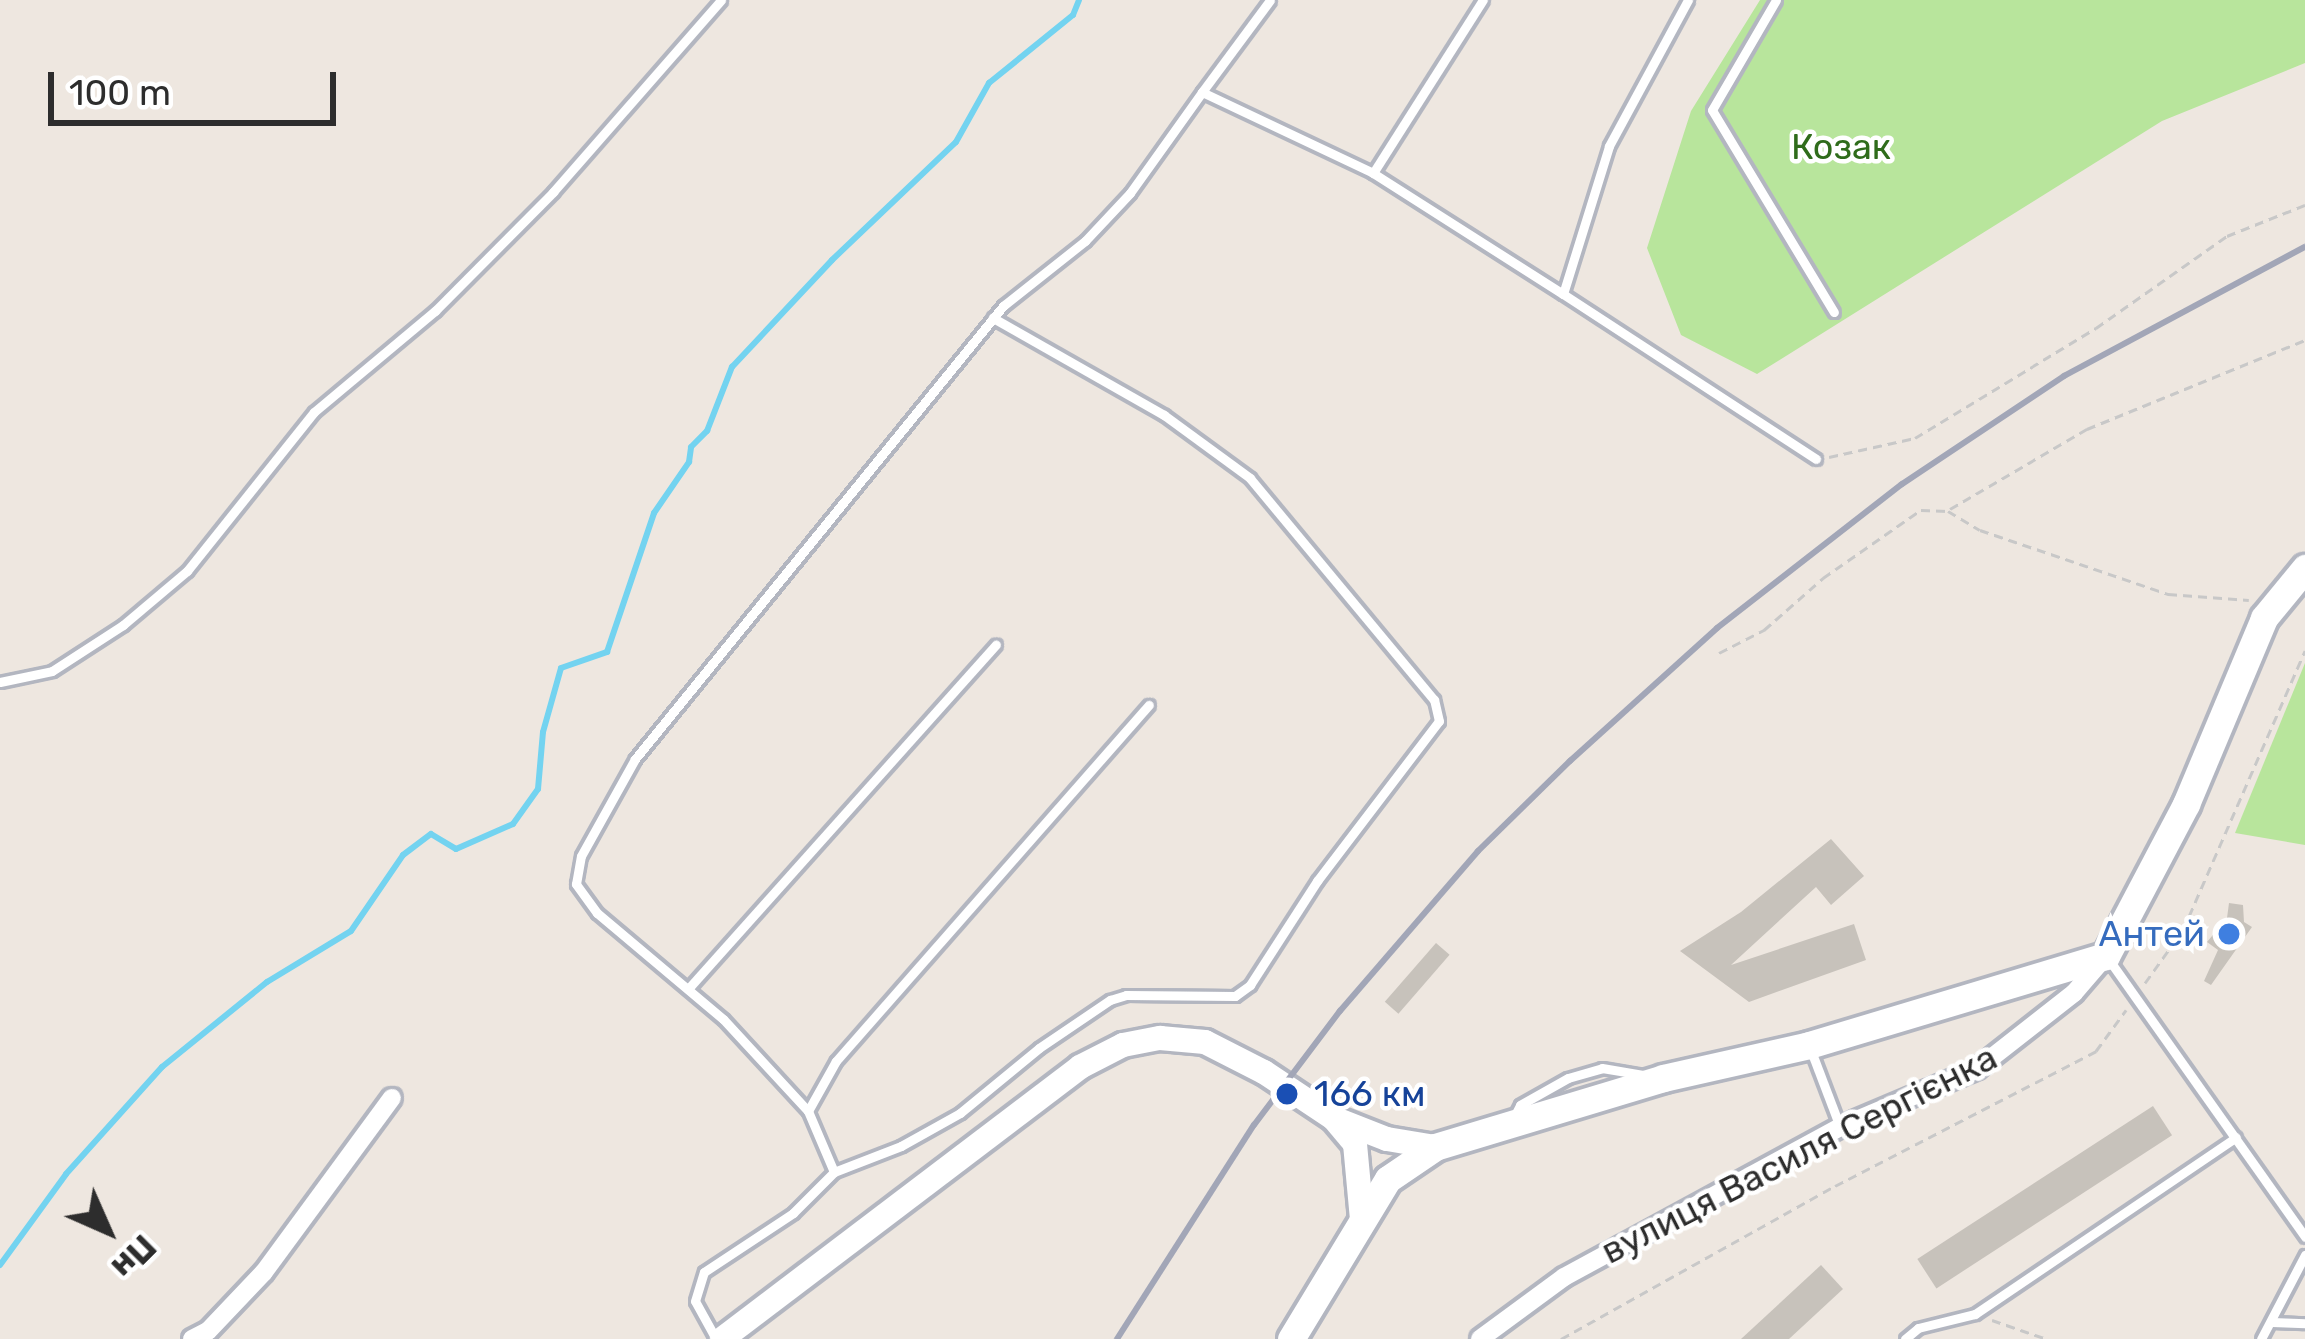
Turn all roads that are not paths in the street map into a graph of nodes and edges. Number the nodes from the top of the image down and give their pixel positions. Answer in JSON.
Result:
{"nodes":[{"id":1,"x":721,"y":0,"type":"edge"},
{"id":2,"x":1270,"y":0,"type":"edge"},
{"id":3,"x":1483,"y":0,"type":"edge"},
{"id":4,"x":1688,"y":0,"type":"edge"},
{"id":5,"x":1775,"y":0,"type":"edge"},
{"id":6,"x":1202,"y":92,"type":"junction"},
{"id":7,"x":1373,"y":172,"type":"junction"},
{"id":8,"x":1563,"y":295,"type":"junction"},
{"id":9,"x":1834,"y":312,"type":"dead end"},
{"id":10,"x":993,"y":318,"type":"junction"},
{"id":11,"x":1816,"y":459,"type":"road end"},
{"id":12,"x":2305,"y":568,"type":"edge"},
{"id":13,"x":996,"y":645,"type":"dead end"},
{"id":14,"x":0,"y":682,"type":"edge"},
{"id":15,"x":1149,"y":705,"type":"dead end"},
{"id":16,"x":2106,"y":956,"type":"junction"},
{"id":17,"x":688,"y":989,"type":"junction"},
{"id":18,"x":1809,"y":1045,"type":"junction"},
{"id":19,"x":392,"y":1099,"type":"dead end"},
{"id":20,"x":808,"y":1111,"type":"junction"},
{"id":21,"x":1333,"y":1118,"type":"junction"},
{"id":22,"x":1840,"y":1127,"type":"junction"},
{"id":23,"x":2236,"y":1137,"type":"junction"},
{"id":24,"x":1435,"y":1147,"type":"junction"},
{"id":25,"x":834,"y":1172,"type":"junction"},
{"id":26,"x":1362,"y":1220,"type":"junction"},
{"id":27,"x":2305,"y":1237,"type":"edge"},
{"id":28,"x":2305,"y":1255,"type":"edge"},
{"id":29,"x":2272,"y":1322,"type":"junction"},
{"id":30,"x":2305,"y":1322,"type":"edge"},
{"id":31,"x":192,"y":1339,"type":"edge"},
{"id":32,"x":719,"y":1339,"type":"edge"},
{"id":33,"x":1291,"y":1339,"type":"edge"},
{"id":34,"x":1480,"y":1339,"type":"edge"},
{"id":35,"x":1905,"y":1339,"type":"edge"},
{"id":36,"x":2260,"y":1339,"type":"edge"}],
"edges":[{"from":1,"to":14,"type":"lane"},
{"from":2,"to":6,"type":"lane"},
{"from":3,"to":7,"type":"lane"},
{"from":4,"to":8,"type":"lane"},
{"from":5,"to":9,"type":"lane"},
{"from":6,"to":7,"type":"lane"},
{"from":6,"to":10,"type":"lane"},
{"from":7,"to":8,"type":"lane"},
{"from":8,"to":11,"type":"lane"},
{"from":10,"to":17,"type":"lane"},
{"from":10,"to":25,"type":"lane"},
{"from":12,"to":16,"type":"main road","name":"вулиця Василя Сергієнка"},
{"from":13,"to":17,"type":"lane"},
{"from":15,"to":20,"type":"lane"},
{"from":16,"to":18,"type":"main road","name":"вулиця Василя Сергієнка"},
{"from":16,"to":22,"type":"street","name":"вулиця Василя Сергієнка"},
{"from":16,"to":23,"type":"lane"},
{"from":17,"to":20,"type":"lane"},
{"from":18,"to":22,"type":"lane"},
{"from":18,"to":24,"type":"main road","name":"вулиця Василя Сергієнка"},
{"from":19,"to":31,"type":"street"},
{"from":20,"to":25,"type":"lane"},
{"from":21,"to":24,"type":"street"},
{"from":21,"to":26,"type":"street"},
{"from":21,"to":32,"type":"street"},
{"from":22,"to":34,"type":"street","name":"вулиця Василя Сергієнка"},
{"from":23,"to":27,"type":"lane"},
{"from":23,"to":35,"type":"lane"},
{"from":24,"to":26,"type":"main road","name":"вулиця Василя Сергієнка"},
{"from":25,"to":32,"type":"lane"},
{"from":26,"to":33,"type":"main road","name":"вулиця Василя Сергієнка"},
{"from":28,"to":29,"type":"lane"},
{"from":29,"to":30,"type":"lane"},
{"from":29,"to":36,"type":"lane"}]}
